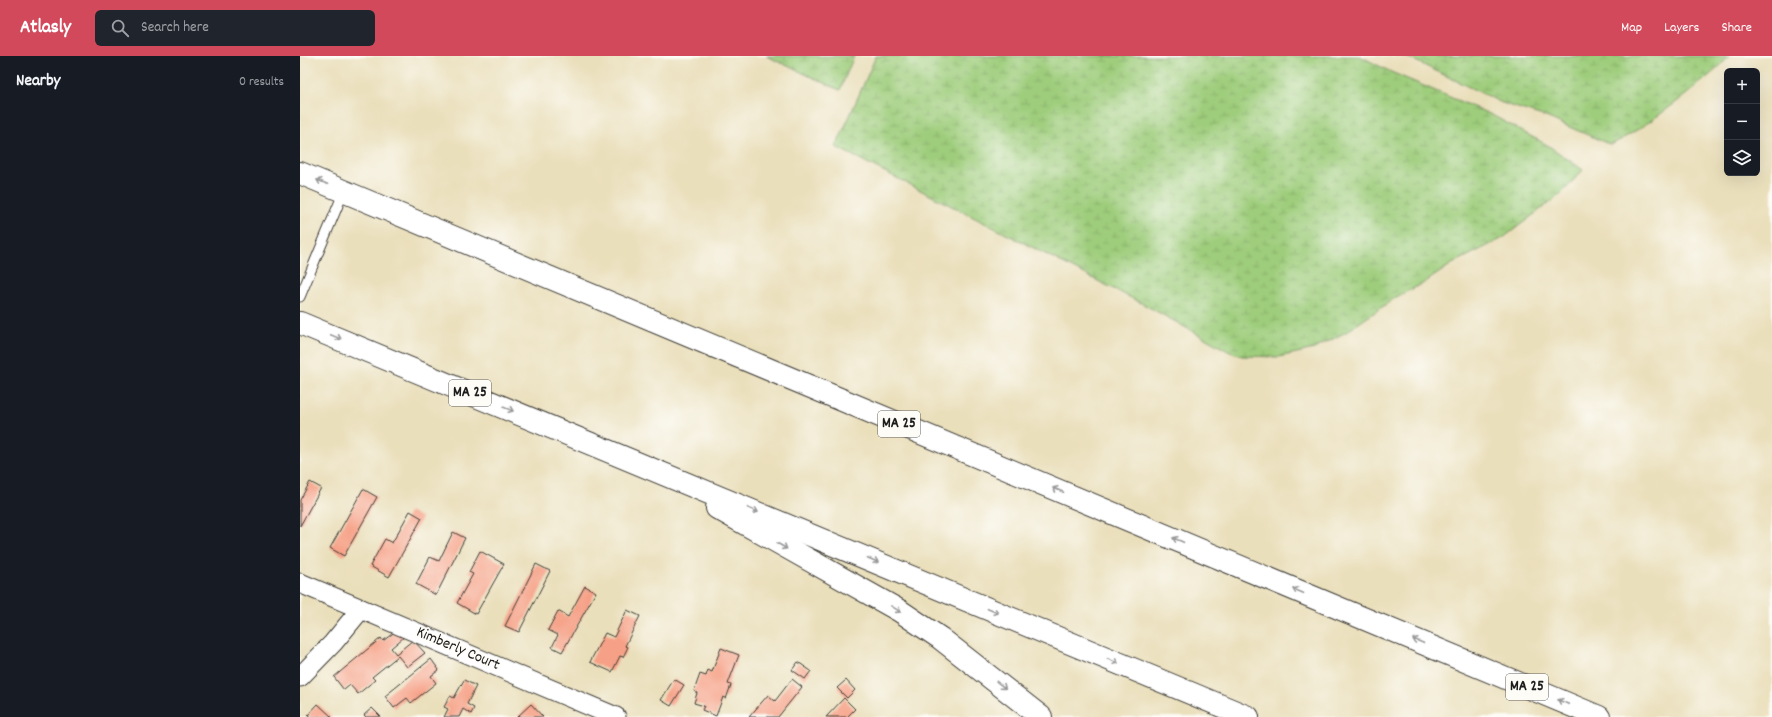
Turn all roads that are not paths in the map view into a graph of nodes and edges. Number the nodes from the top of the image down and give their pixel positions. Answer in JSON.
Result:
{"nodes":[{"id":1,"x":300,"y":173,"type":"edge"},
{"id":2,"x":344,"y":191,"type":"junction"},
{"id":3,"x":300,"y":297,"type":"edge"},
{"id":4,"x":300,"y":323,"type":"edge"},
{"id":5,"x":639,"y":463,"type":"junction"},
{"id":6,"x":300,"y":583,"type":"edge"},
{"id":7,"x":361,"y":609,"type":"junction"},
{"id":8,"x":300,"y":677,"type":"edge"},
{"id":9,"x":616,"y":717,"type":"edge"},
{"id":10,"x":1041,"y":717,"type":"edge"},
{"id":11,"x":1248,"y":717,"type":"edge"},
{"id":12,"x":1599,"y":717,"type":"edge"}],
"edges":[{"from":2,"to":1,"type":"highway","number":"MA 25","one_way":true},
{"from":2,"to":3,"type":"lane"},
{"from":12,"to":2,"type":"highway","number":"MA 25","one_way":true},
{"from":4,"to":5,"type":"highway","number":"MA 25","one_way":true},
{"from":5,"to":10,"type":"highway","one_way":true},
{"from":5,"to":11,"type":"highway","number":"MA 25","one_way":true},
{"from":6,"to":7,"type":"street","name":"Kimberly Court"},
{"from":7,"to":8,"type":"street"},
{"from":7,"to":9,"type":"street","name":"Kimberly Court"}]}
